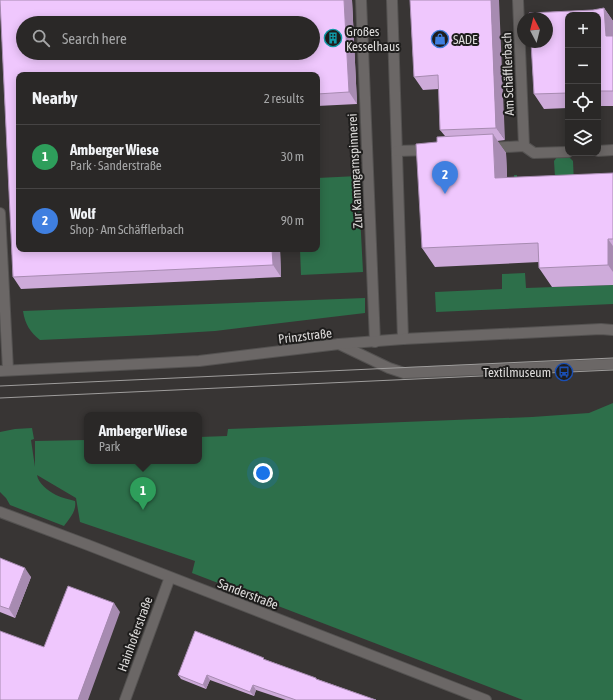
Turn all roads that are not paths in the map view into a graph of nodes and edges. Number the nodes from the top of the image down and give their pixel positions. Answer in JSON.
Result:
{"nodes":[{"id":1,"x":361,"y":0,"type":"edge"},
{"id":2,"x":392,"y":0,"type":"edge"},
{"id":3,"x":518,"y":0,"type":"edge"},
{"id":4,"x":524,"y":146,"type":"junction"},
{"id":5,"x":481,"y":148,"type":"edge"},
{"id":6,"x":438,"y":149,"type":"edge"},
{"id":7,"x":613,"y":150,"type":"edge"},
{"id":8,"x":397,"y":151,"type":"junction"},
{"id":9,"x":601,"y":151,"type":"edge"},
{"id":10,"x":565,"y":152,"type":"edge"},
{"id":11,"x":0,"y":213,"type":"edge"},
{"id":12,"x":613,"y":330,"type":"edge"},
{"id":13,"x":403,"y":339,"type":"junction"},
{"id":14,"x":374,"y":342,"type":"junction"},
{"id":15,"x":339,"y":344,"type":"junction"},
{"id":16,"x":613,"y":364,"type":"edge"},
{"id":17,"x":4,"y":370,"type":"edge"},
{"id":18,"x":0,"y":512,"type":"edge"},
{"id":19,"x":170,"y":577,"type":"junction"},
{"id":20,"x":125,"y":700,"type":"edge"},
{"id":21,"x":486,"y":700,"type":"edge"}],
"edges":[{"from":1,"to":14,"type":"street","name":"Zur Kammgarnspinnerei"},
{"from":2,"to":8,"type":"street"},
{"from":3,"to":4,"type":"street","name":"Am Schäfflerbach"},
{"from":4,"to":5,"type":"street"},
{"from":4,"to":10,"type":"street"},
{"from":6,"to":8,"type":"street"},
{"from":7,"to":9,"type":"street"},
{"from":8,"to":13,"type":"street"},
{"from":11,"to":17,"type":"street"},
{"from":12,"to":13,"type":"street","name":"Prinzstraße"},
{"from":13,"to":14,"type":"street","name":"Prinzstraße"},
{"from":14,"to":15,"type":"street","name":"Prinzstraße"},
{"from":15,"to":16,"type":"street"},
{"from":15,"to":17,"type":"street","name":"Prinzstraße"},
{"from":18,"to":19,"type":"street","name":"Sanderstraße"},
{"from":19,"to":20,"type":"street","name":"Hainhoferstraße"},
{"from":19,"to":21,"type":"street","name":"Sanderstraße"}]}
